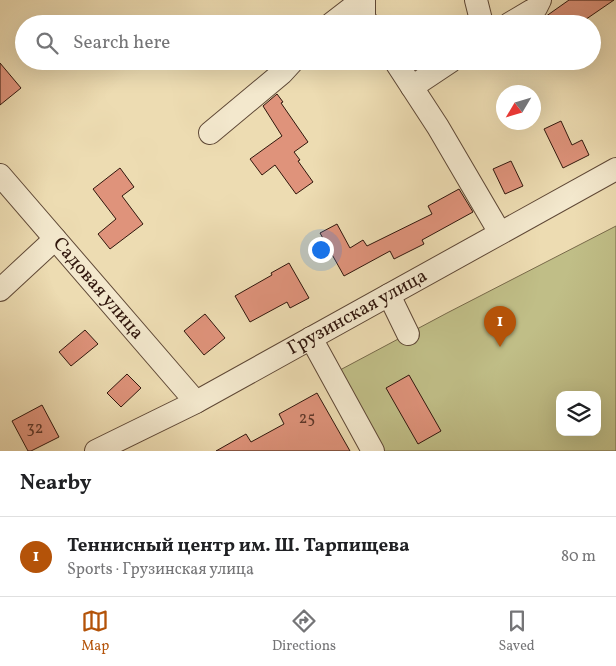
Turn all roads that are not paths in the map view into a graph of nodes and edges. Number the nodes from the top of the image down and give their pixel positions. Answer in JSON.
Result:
{"nodes":[{"id":1,"x":363,"y":0,"type":"edge"},
{"id":2,"x":476,"y":0,"type":"edge"},
{"id":3,"x":540,"y":0,"type":"edge"},
{"id":4,"x":343,"y":15,"type":"edge"},
{"id":5,"x":364,"y":15,"type":"edge"},
{"id":6,"x":480,"y":15,"type":"edge"},
{"id":7,"x":524,"y":15,"type":"edge"},
{"id":8,"x":285,"y":70,"type":"edge"},
{"id":9,"x":401,"y":70,"type":"edge"},
{"id":10,"x":438,"y":70,"type":"edge"},
{"id":11,"x":412,"y":87,"type":"junction"},
{"id":12,"x":210,"y":133,"type":"dead end"},
{"id":13,"x":616,"y":169,"type":"edge"},
{"id":14,"x":0,"y":175,"type":"edge"},
{"id":15,"x":500,"y":233,"type":"junction"},
{"id":16,"x":55,"y":239,"type":"junction"},
{"id":17,"x":0,"y":290,"type":"edge"},
{"id":18,"x":389,"y":295,"type":"junction"},
{"id":19,"x":408,"y":334,"type":"dead end"},
{"id":20,"x":311,"y":338,"type":"junction"},
{"id":21,"x":196,"y":402,"type":"junction"},
{"id":22,"x":103,"y":449,"type":"edge"},
{"id":23,"x":373,"y":451,"type":"edge"}],
"edges":[{"from":1,"to":4,"type":"street"},
{"from":1,"to":5,"type":"street"},
{"from":2,"to":6,"type":"street"},
{"from":3,"to":7,"type":"street"},
{"from":8,"to":12,"type":"street"},
{"from":9,"to":11,"type":"street"},
{"from":10,"to":11,"type":"street"},
{"from":11,"to":15,"type":"street"},
{"from":13,"to":15,"type":"street","name":"Грузинская улица"},
{"from":14,"to":16,"type":"street","name":"Садовая улица"},
{"from":15,"to":18,"type":"street","name":"Грузинская улица"},
{"from":16,"to":17,"type":"street"},
{"from":16,"to":21,"type":"street","name":"Садовая улица"},
{"from":18,"to":19,"type":"street"},
{"from":18,"to":20,"type":"street","name":"Грузинская улица"},
{"from":20,"to":21,"type":"street","name":"Грузинская улица"},
{"from":20,"to":23,"type":"street"},
{"from":21,"to":22,"type":"street","name":"Грузинская улица"}]}
